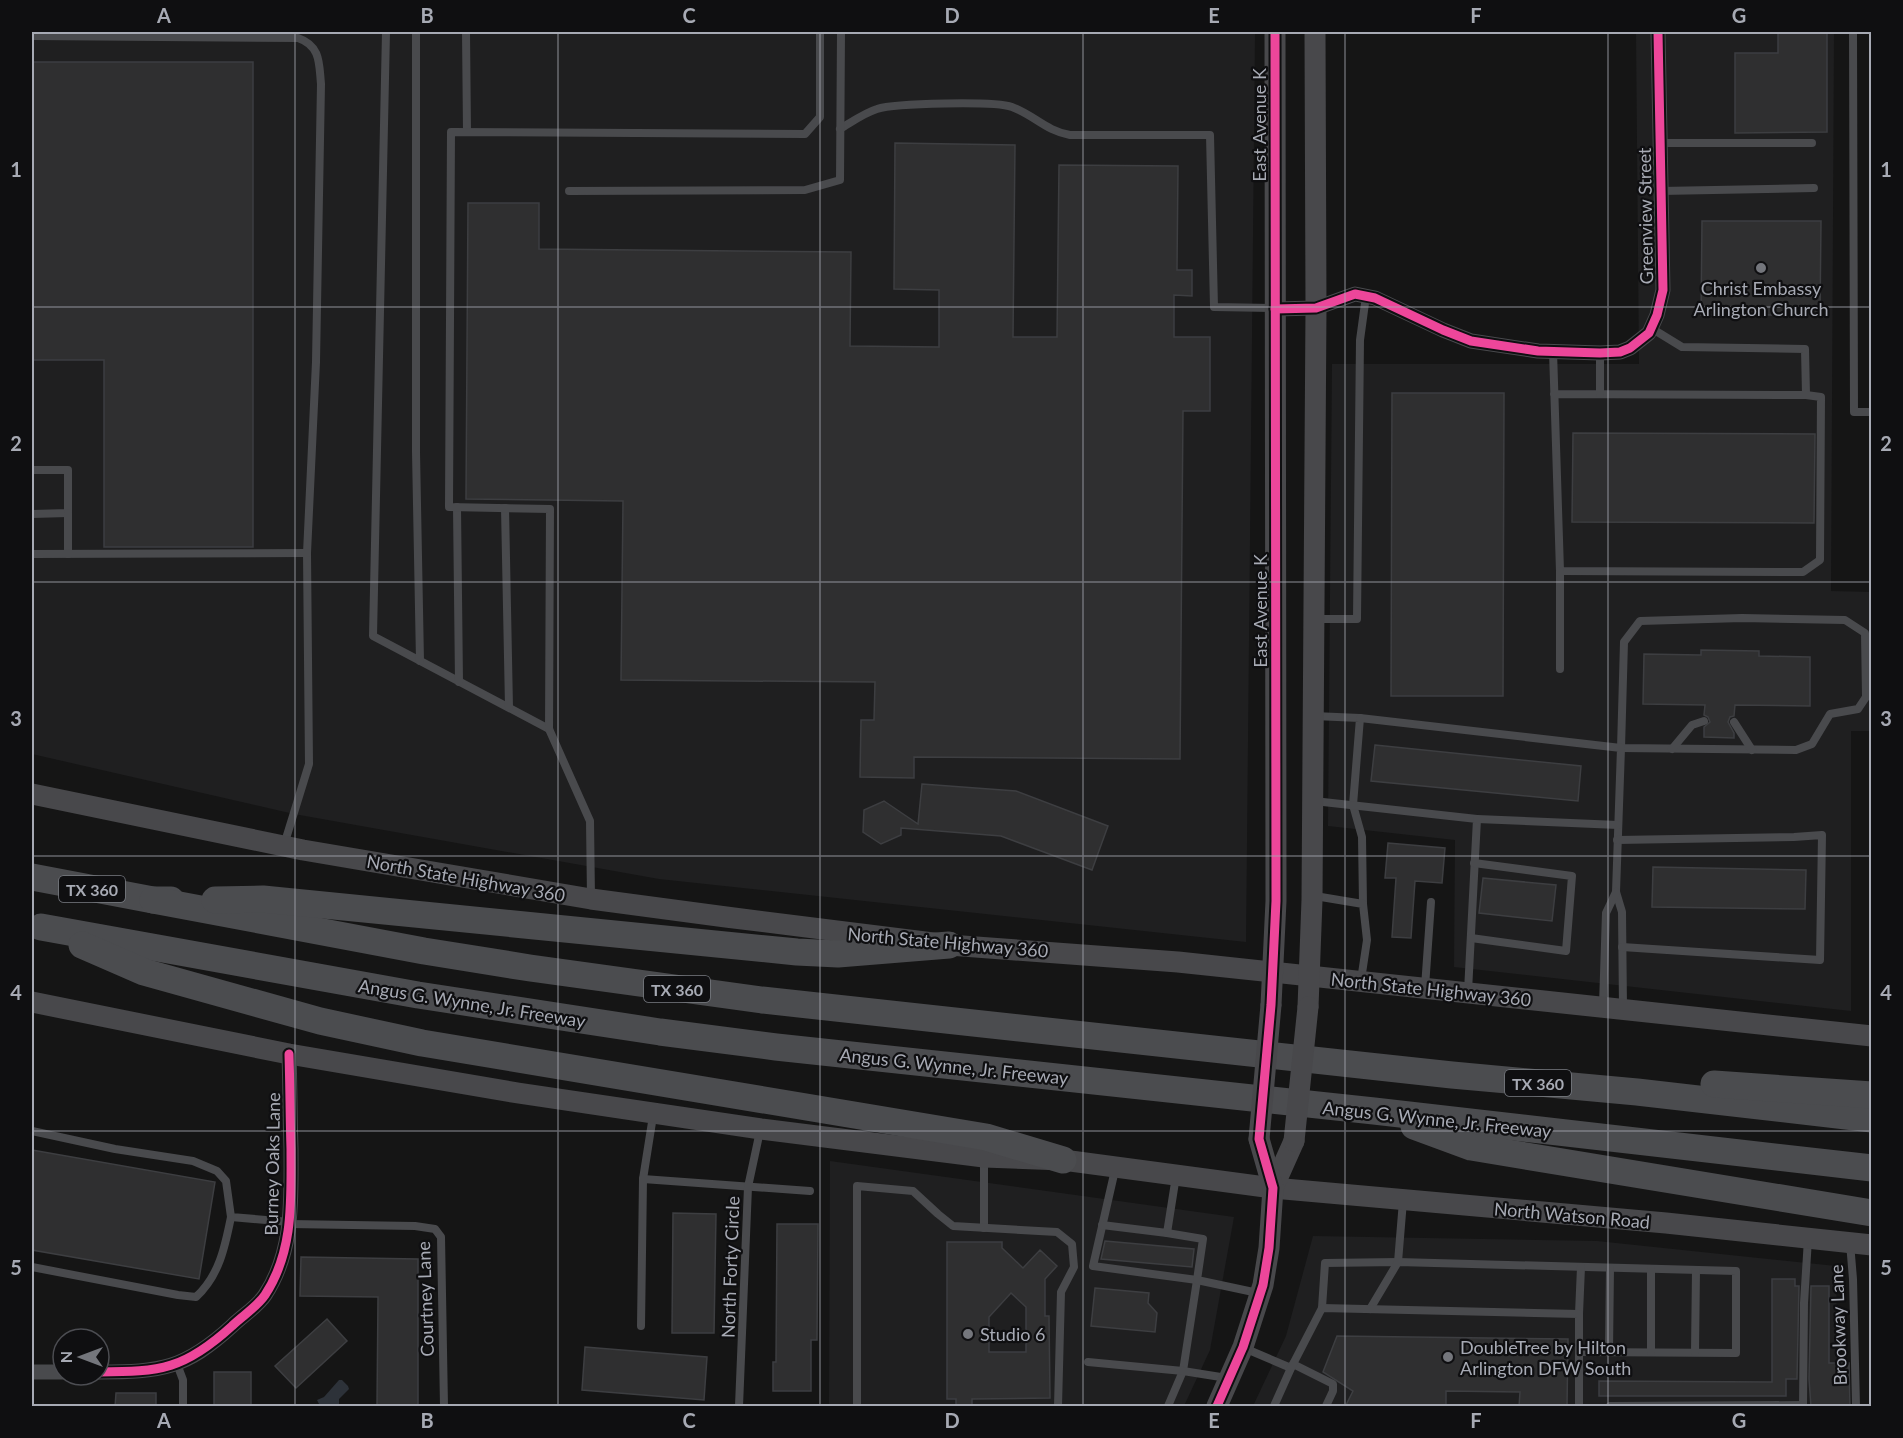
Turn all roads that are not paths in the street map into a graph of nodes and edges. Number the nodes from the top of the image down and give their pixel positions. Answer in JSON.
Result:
{"nodes":[{"id":1,"x":386,"y":32,"type":"edge"},
{"id":2,"x":416,"y":32,"type":"edge"},
{"id":3,"x":466,"y":32,"type":"edge"},
{"id":4,"x":820,"y":32,"type":"edge"},
{"id":5,"x":841,"y":32,"type":"edge"},
{"id":6,"x":1275,"y":32,"type":"edge"},
{"id":7,"x":1315,"y":32,"type":"edge"},
{"id":8,"x":1658,"y":32,"type":"edge"},
{"id":9,"x":1854,"y":32,"type":"edge"},
{"id":10,"x":32,"y":36,"type":"edge"},
{"id":11,"x":840,"y":129,"type":"junction"},
{"id":12,"x":467,"y":132,"type":"junction"},
{"id":13,"x":1660,"y":143,"type":"junction"},
{"id":14,"x":1812,"y":143,"type":"dead end"},
{"id":15,"x":1814,"y":188,"type":"dead end"},
{"id":16,"x":569,"y":191,"type":"dead end"},
{"id":17,"x":1661,"y":191,"type":"junction"},
{"id":18,"x":1366,"y":296,"type":"junction"},
{"id":19,"x":1316,"y":308,"type":"junction"},
{"id":20,"x":1275,"y":309,"type":"junction"},
{"id":21,"x":1652,"y":328,"type":"junction"},
{"id":22,"x":1554,"y":351,"type":"junction"},
{"id":23,"x":1600,"y":353,"type":"junction"},
{"id":24,"x":1554,"y":394,"type":"junction"},
{"id":25,"x":1600,"y":394,"type":"junction"},
{"id":26,"x":1806,"y":394,"type":"junction"},
{"id":27,"x":1872,"y":412,"type":"edge"},
{"id":28,"x":32,"y":470,"type":"edge"},
{"id":29,"x":457,"y":507,"type":"junction"},
{"id":30,"x":505,"y":508,"type":"junction"},
{"id":31,"x":68,"y":513,"type":"junction"},
{"id":32,"x":32,"y":514,"type":"edge"},
{"id":33,"x":307,"y":553,"type":"junction"},
{"id":34,"x":32,"y":554,"type":"edge"},
{"id":35,"x":68,"y":554,"type":"junction"},
{"id":36,"x":1560,"y":572,"type":"junction"},
{"id":37,"x":1313,"y":619,"type":"junction"},
{"id":38,"x":420,"y":661,"type":"junction"},
{"id":39,"x":1560,"y":669,"type":"dead end"},
{"id":40,"x":459,"y":682,"type":"junction"},
{"id":41,"x":509,"y":707,"type":"junction"},
{"id":42,"x":1313,"y":716,"type":"junction"},
{"id":43,"x":1360,"y":718,"type":"junction"},
{"id":44,"x":1704,"y":721,"type":"dead end"},
{"id":45,"x":1734,"y":722,"type":"dead end"},
{"id":46,"x":549,"y":729,"type":"junction"},
{"id":47,"x":1621,"y":748,"type":"junction"},
{"id":48,"x":1672,"y":749,"type":"junction"},
{"id":49,"x":1752,"y":750,"type":"junction"},
{"id":50,"x":32,"y":794,"type":"edge"},
{"id":51,"x":1276,"y":800,"type":"junction"},
{"id":52,"x":1312,"y":800,"type":"junction"},
{"id":53,"x":1353,"y":805,"type":"junction"},
{"id":54,"x":1477,"y":819,"type":"junction"},
{"id":55,"x":1618,"y":825,"type":"junction"},
{"id":56,"x":1617,"y":840,"type":"junction"},
{"id":57,"x":283,"y":846,"type":"junction"},
{"id":58,"x":1474,"y":863,"type":"junction"},
{"id":59,"x":32,"y":877,"type":"edge"},
{"id":60,"x":1616,"y":892,"type":"junction"},
{"id":61,"x":1312,"y":896,"type":"junction"},
{"id":62,"x":591,"y":899,"type":"junction"},
{"id":63,"x":153,"y":900,"type":"junction"},
{"id":64,"x":1431,"y":902,"type":"dead end"},
{"id":65,"x":1364,"y":904,"type":"junction"},
{"id":66,"x":36,"y":926,"type":"edge"},
{"id":67,"x":1471,"y":938,"type":"junction"},
{"id":68,"x":949,"y":945,"type":"junction"},
{"id":69,"x":1622,"y":947,"type":"junction"},
{"id":70,"x":1272,"y":972,"type":"junction"},
{"id":71,"x":1309,"y":976,"type":"junction"},
{"id":72,"x":1361,"y":981,"type":"junction"},
{"id":73,"x":1425,"y":989,"type":"junction"},
{"id":74,"x":1467,"y":993,"type":"junction"},
{"id":75,"x":32,"y":1002,"type":"edge"},
{"id":76,"x":1613,"y":1008,"type":"junction"},
{"id":77,"x":1872,"y":1036,"type":"edge"},
{"id":78,"x":290,"y":1054,"type":"junction"},
{"id":79,"x":1637,"y":1092,"type":"junction"},
{"id":80,"x":1872,"y":1095,"type":"edge"},
{"id":81,"x":1374,"y":1112,"type":"junction"},
{"id":82,"x":653,"y":1113,"type":"junction"},
{"id":83,"x":1872,"y":1119,"type":"edge"},
{"id":84,"x":761,"y":1130,"type":"junction"},
{"id":85,"x":32,"y":1131,"type":"edge"},
{"id":86,"x":984,"y":1157,"type":"junction"},
{"id":87,"x":1063,"y":1160,"type":"junction"},
{"id":88,"x":1116,"y":1168,"type":"junction"},
{"id":89,"x":1872,"y":1168,"type":"edge"},
{"id":90,"x":1176,"y":1176,"type":"junction"},
{"id":91,"x":643,"y":1179,"type":"junction"},
{"id":92,"x":748,"y":1187,"type":"junction"},
{"id":93,"x":1273,"y":1188,"type":"junction"},
{"id":94,"x":810,"y":1191,"type":"dead end"},
{"id":95,"x":1403,"y":1200,"type":"junction"},
{"id":96,"x":1872,"y":1213,"type":"edge"},
{"id":97,"x":231,"y":1217,"type":"junction"},
{"id":98,"x":290,"y":1223,"type":"junction"},
{"id":99,"x":1102,"y":1226,"type":"junction"},
{"id":100,"x":984,"y":1228,"type":"junction"},
{"id":101,"x":1167,"y":1233,"type":"junction"},
{"id":102,"x":1808,"y":1238,"type":"junction"},
{"id":103,"x":1850,"y":1242,"type":"junction"},
{"id":104,"x":1872,"y":1245,"type":"edge"},
{"id":105,"x":1398,"y":1262,"type":"junction"},
{"id":106,"x":32,"y":1267,"type":"edge"},
{"id":107,"x":1581,"y":1267,"type":"junction"},
{"id":108,"x":1610,"y":1268,"type":"junction"},
{"id":109,"x":1652,"y":1269,"type":"junction"},
{"id":110,"x":1696,"y":1270,"type":"junction"},
{"id":111,"x":1197,"y":1280,"type":"junction"},
{"id":112,"x":1260,"y":1293,"type":"junction"},
{"id":113,"x":1322,"y":1308,"type":"junction"},
{"id":114,"x":1370,"y":1309,"type":"junction"},
{"id":115,"x":1579,"y":1314,"type":"junction"},
{"id":116,"x":641,"y":1326,"type":"dead end"},
{"id":117,"x":1243,"y":1347,"type":"junction"},
{"id":118,"x":1579,"y":1352,"type":"junction"},
{"id":119,"x":1609,"y":1352,"type":"junction"},
{"id":120,"x":1651,"y":1353,"type":"junction"},
{"id":121,"x":1695,"y":1353,"type":"junction"},
{"id":122,"x":1088,"y":1362,"type":"dead end"},
{"id":123,"x":177,"y":1364,"type":"junction"},
{"id":124,"x":1292,"y":1366,"type":"junction"},
{"id":125,"x":1183,"y":1371,"type":"junction"},
{"id":126,"x":32,"y":1372,"type":"edge"},
{"id":127,"x":51,"y":1372,"type":"edge"},
{"id":128,"x":111,"y":1372,"type":"edge"},
{"id":129,"x":1230,"y":1379,"type":"junction"},
{"id":130,"x":1803,"y":1406,"type":"edge"},
{"id":131,"x":183,"y":1407,"type":"edge"},
{"id":132,"x":444,"y":1407,"type":"edge"},
{"id":133,"x":739,"y":1407,"type":"edge"},
{"id":134,"x":857,"y":1407,"type":"edge"},
{"id":135,"x":1058,"y":1407,"type":"edge"},
{"id":136,"x":1168,"y":1407,"type":"edge"},
{"id":137,"x":1217,"y":1407,"type":"edge"},
{"id":138,"x":1274,"y":1407,"type":"edge"},
{"id":139,"x":1326,"y":1407,"type":"edge"},
{"id":140,"x":1579,"y":1407,"type":"edge"},
{"id":141,"x":1610,"y":1407,"type":"edge"},
{"id":142,"x":1856,"y":1407,"type":"edge"}],
"edges":[{"from":1,"to":38,"type":"lane"},
{"from":2,"to":38,"type":"lane"},
{"from":3,"to":12,"type":"lane"},
{"from":4,"to":12,"type":"lane"},
{"from":5,"to":11,"type":"lane"},
{"from":6,"to":20,"type":"main road","name":"East Avenue K"},
{"from":7,"to":19,"type":"main road"},
{"from":8,"to":13,"type":"street","name":"Greenview Street"},
{"from":9,"to":27,"type":"lane"},
{"from":10,"to":33,"type":"lane"},
{"from":11,"to":16,"type":"lane"},
{"from":11,"to":20,"type":"lane"},
{"from":12,"to":29,"type":"lane"},
{"from":13,"to":14,"type":"lane"},
{"from":13,"to":17,"type":"street","name":"Greenview Street"},
{"from":15,"to":17,"type":"lane"},
{"from":17,"to":21,"type":"street","name":"Greenview Street"},
{"from":18,"to":19,"type":"street"},
{"from":18,"to":22,"type":"street"},
{"from":18,"to":37,"type":"lane"},
{"from":19,"to":20,"type":"street"},
{"from":19,"to":37,"type":"main road"},
{"from":20,"to":51,"type":"main road","name":"East Avenue K"},
{"from":21,"to":23,"type":"street"},
{"from":21,"to":26,"type":"lane"},
{"from":22,"to":23,"type":"street"},
{"from":22,"to":24,"type":"lane"},
{"from":23,"to":25,"type":"lane"},
{"from":24,"to":25,"type":"lane"},
{"from":24,"to":36,"type":"lane"},
{"from":25,"to":26,"type":"lane"},
{"from":26,"to":36,"type":"lane"},
{"from":28,"to":31,"type":"lane"},
{"from":29,"to":30,"type":"lane"},
{"from":29,"to":40,"type":"lane"},
{"from":30,"to":41,"type":"lane"},
{"from":30,"to":46,"type":"lane"},
{"from":31,"to":32,"type":"lane"},
{"from":31,"to":35,"type":"lane"},
{"from":33,"to":35,"type":"lane"},
{"from":33,"to":57,"type":"lane"},
{"from":34,"to":35,"type":"lane"},
{"from":36,"to":39,"type":"lane"},
{"from":37,"to":42,"type":"main road"},
{"from":38,"to":40,"type":"lane"},
{"from":40,"to":41,"type":"lane"},
{"from":41,"to":46,"type":"lane"},
{"from":42,"to":43,"type":"lane"},
{"from":42,"to":52,"type":"main road"},
{"from":43,"to":47,"type":"lane"},
{"from":43,"to":53,"type":"lane"},
{"from":44,"to":48,"type":"lane"},
{"from":45,"to":49,"type":"lane"},
{"from":46,"to":62,"type":"lane"},
{"from":47,"to":48,"type":"lane"},
{"from":47,"to":49,"type":"lane"},
{"from":47,"to":55,"type":"lane"},
{"from":48,"to":49,"type":"lane"},
{"from":50,"to":57,"type":"main road","name":"North State Highway 360"},
{"from":51,"to":52,"type":"main road"},
{"from":51,"to":70,"type":"main road","name":"East Avenue K"},
{"from":52,"to":53,"type":"lane"},
{"from":52,"to":61,"type":"main road"},
{"from":53,"to":54,"type":"lane"},
{"from":53,"to":65,"type":"lane"},
{"from":54,"to":55,"type":"lane"},
{"from":54,"to":58,"type":"lane"},
{"from":55,"to":56,"type":"lane"},
{"from":56,"to":60,"type":"lane"},
{"from":56,"to":69,"type":"lane"},
{"from":57,"to":62,"type":"main road","name":"North State Highway 360"},
{"from":58,"to":67,"type":"lane"},
{"from":58,"to":67,"type":"lane"},
{"from":59,"to":63,"type":"highway","number":"TX 360"},
{"from":60,"to":69,"type":"lane"},
{"from":60,"to":76,"type":"lane"},
{"from":61,"to":65,"type":"lane"},
{"from":61,"to":71,"type":"main road"},
{"from":62,"to":68,"type":"main road","name":"North State Highway 360"},
{"from":63,"to":68,"type":"highway"},
{"from":63,"to":79,"type":"highway","number":"TX 360"},
{"from":64,"to":73,"type":"lane"},
{"from":65,"to":72,"type":"lane"},
{"from":66,"to":81,"type":"highway","name":"Angus G. Wynne, Jr. Freeway"},
{"from":66,"to":87,"type":"highway"},
{"from":67,"to":74,"type":"lane"},
{"from":68,"to":70,"type":"main road","name":"North State Highway 360"},
{"from":69,"to":76,"type":"lane"},
{"from":70,"to":71,"type":"main road","name":"North State Highway 360"},
{"from":70,"to":93,"type":"main road","name":"East Avenue K","bridge":true},
{"from":71,"to":72,"type":"main road","name":"North State Highway 360"},
{"from":71,"to":93,"type":"main road","bridge":true},
{"from":72,"to":73,"type":"main road","name":"North State Highway 360"},
{"from":73,"to":74,"type":"main road","name":"North State Highway 360"},
{"from":74,"to":76,"type":"main road","name":"North State Highway 360"},
{"from":75,"to":78,"type":"main road"},
{"from":76,"to":77,"type":"main road","name":"North State Highway 360"},
{"from":78,"to":82,"type":"main road"},
{"from":78,"to":98,"type":"street","name":"Burney Oaks Lane"},
{"from":79,"to":80,"type":"highway"},
{"from":79,"to":83,"type":"highway","number":"TX 360"},
{"from":81,"to":89,"type":"highway","name":"Angus G. Wynne, Jr. Freeway"},
{"from":81,"to":96,"type":"highway"},
{"from":82,"to":84,"type":"main road"},
{"from":82,"to":91,"type":"lane"},
{"from":84,"to":86,"type":"main road"},
{"from":84,"to":92,"type":"lane","name":"North Forty Circle"},
{"from":85,"to":97,"type":"lane"},
{"from":86,"to":87,"type":"main road"},
{"from":86,"to":100,"type":"lane"},
{"from":87,"to":88,"type":"main road"},
{"from":88,"to":90,"type":"main road"},
{"from":88,"to":99,"type":"lane"},
{"from":90,"to":93,"type":"main road"},
{"from":90,"to":101,"type":"lane"},
{"from":91,"to":92,"type":"lane"},
{"from":91,"to":116,"type":"lane"},
{"from":92,"to":94,"type":"lane"},
{"from":92,"to":133,"type":"lane","name":"North Forty Circle"},
{"from":93,"to":95,"type":"main road","name":"North Watson Road"},
{"from":93,"to":112,"type":"main road"},
{"from":95,"to":102,"type":"main road","name":"North Watson Road"},
{"from":95,"to":105,"type":"lane"},
{"from":97,"to":98,"type":"lane"},
{"from":97,"to":106,"type":"lane"},
{"from":98,"to":123,"type":"street","name":"Burney Oaks Lane"},
{"from":98,"to":132,"type":"lane","name":"Courtney Lane"},
{"from":99,"to":101,"type":"lane"},
{"from":99,"to":111,"type":"lane"},
{"from":100,"to":134,"type":"lane"},
{"from":100,"to":135,"type":"lane"},
{"from":101,"to":111,"type":"lane"},
{"from":102,"to":103,"type":"main road","name":"North Watson Road"},
{"from":102,"to":130,"type":"lane"},
{"from":103,"to":104,"type":"main road","name":"North Watson Road"},
{"from":103,"to":142,"type":"lane","name":"Brookway Lane"},
{"from":105,"to":107,"type":"lane"},
{"from":105,"to":113,"type":"lane"},
{"from":105,"to":114,"type":"lane"},
{"from":107,"to":108,"type":"lane"},
{"from":107,"to":115,"type":"lane"},
{"from":108,"to":109,"type":"lane"},
{"from":108,"to":119,"type":"lane"},
{"from":109,"to":110,"type":"lane"},
{"from":109,"to":120,"type":"lane"},
{"from":110,"to":121,"type":"lane"},
{"from":110,"to":121,"type":"lane"},
{"from":111,"to":112,"type":"lane"},
{"from":111,"to":125,"type":"lane"},
{"from":112,"to":117,"type":"main road"},
{"from":113,"to":114,"type":"lane"},
{"from":113,"to":124,"type":"lane"},
{"from":114,"to":115,"type":"lane"},
{"from":115,"to":118,"type":"lane"},
{"from":117,"to":124,"type":"lane"},
{"from":117,"to":129,"type":"main road"},
{"from":118,"to":119,"type":"lane"},
{"from":118,"to":140,"type":"lane"},
{"from":119,"to":120,"type":"lane"},
{"from":120,"to":121,"type":"lane"},
{"from":122,"to":125,"type":"lane"},
{"from":123,"to":128,"type":"street","name":"Burney Oaks Lane"},
{"from":123,"to":131,"type":"lane"},
{"from":124,"to":138,"type":"lane"},
{"from":124,"to":139,"type":"lane"},
{"from":125,"to":129,"type":"lane"},
{"from":125,"to":136,"type":"lane"},
{"from":126,"to":127,"type":"street"},
{"from":129,"to":137,"type":"main road"},
{"from":130,"to":141,"type":"lane"}]}
